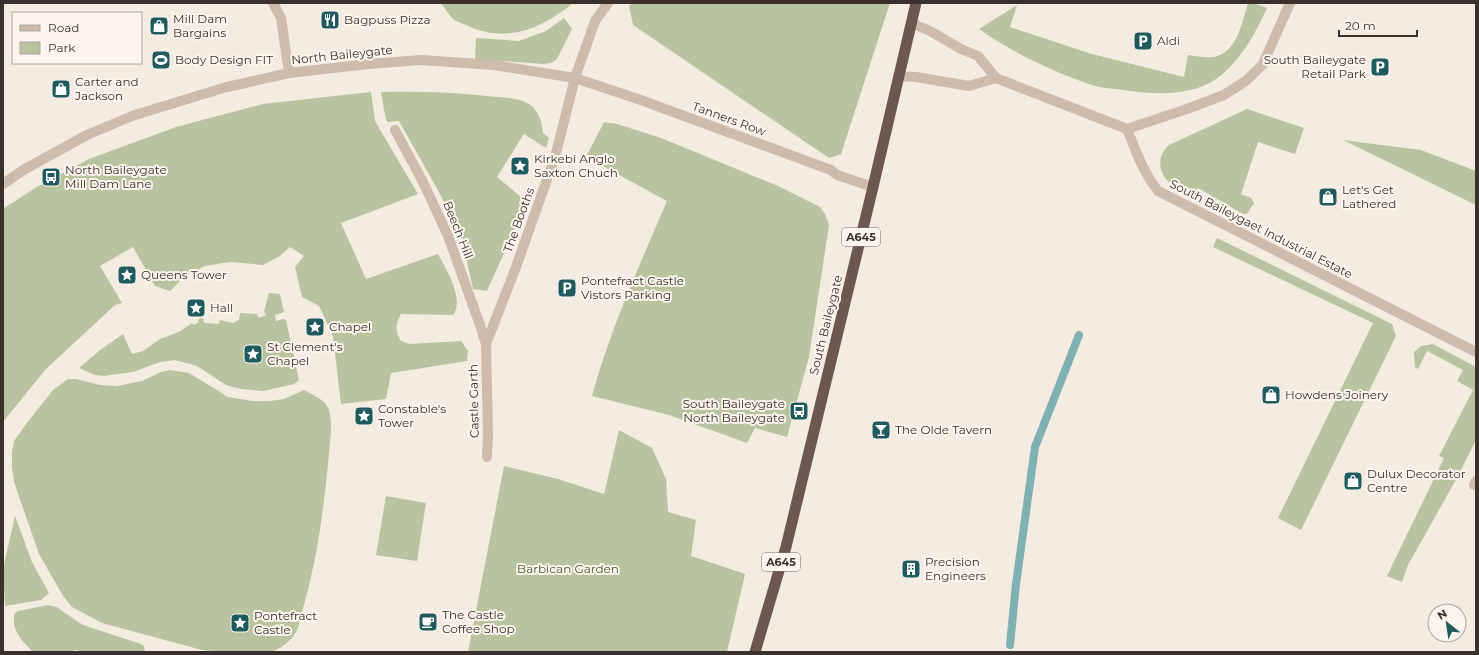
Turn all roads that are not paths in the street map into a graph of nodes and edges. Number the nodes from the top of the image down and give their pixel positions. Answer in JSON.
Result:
{"nodes":[{"id":1,"x":274,"y":3,"type":"edge"},
{"id":2,"x":608,"y":3,"type":"edge"},
{"id":3,"x":916,"y":3,"type":"edge"},
{"id":4,"x":1290,"y":3,"type":"edge"},
{"id":5,"x":911,"y":23,"type":"junction"},
{"id":6,"x":289,"y":73,"type":"junction"},
{"id":7,"x":898,"y":76,"type":"junction"},
{"id":8,"x":575,"y":78,"type":"junction"},
{"id":9,"x":996,"y":78,"type":"junction"},
{"id":10,"x":1127,"y":129,"type":"junction"},
{"id":11,"x":395,"y":130,"type":"dead end"},
{"id":12,"x":3,"y":184,"type":"edge"},
{"id":13,"x":873,"y":187,"type":"junction"},
{"id":14,"x":486,"y":344,"type":"junction"},
{"id":15,"x":1476,"y":352,"type":"edge"},
{"id":16,"x":487,"y":457,"type":"dead end"},
{"id":17,"x":755,"y":652,"type":"edge"}],
"edges":[{"from":1,"to":6,"type":"street"},
{"from":2,"to":8,"type":"street"},
{"from":3,"to":5,"type":"highway","name":"South Baileygate","number":"A645"},
{"from":4,"to":10,"type":"street"},
{"from":5,"to":7,"type":"highway","name":"South Baileygate","number":"A645"},
{"from":5,"to":9,"type":"street"},
{"from":6,"to":8,"type":"street","name":"North Baileygate"},
{"from":6,"to":12,"type":"street","name":"North Baileygate"},
{"from":7,"to":9,"type":"street"},
{"from":7,"to":13,"type":"highway","name":"South Baileygate","number":"A645"},
{"from":8,"to":13,"type":"street","name":"Tanners Row"},
{"from":8,"to":14,"type":"street","name":"The Booths"},
{"from":9,"to":10,"type":"street"},
{"from":10,"to":15,"type":"street","name":"South Baileygaet Industrial Estate"},
{"from":11,"to":14,"type":"street","name":"Beech Hill"},
{"from":13,"to":17,"type":"highway","name":"South Baileygate","number":"A645"},
{"from":14,"to":16,"type":"street","name":"Castle Garth"}]}
